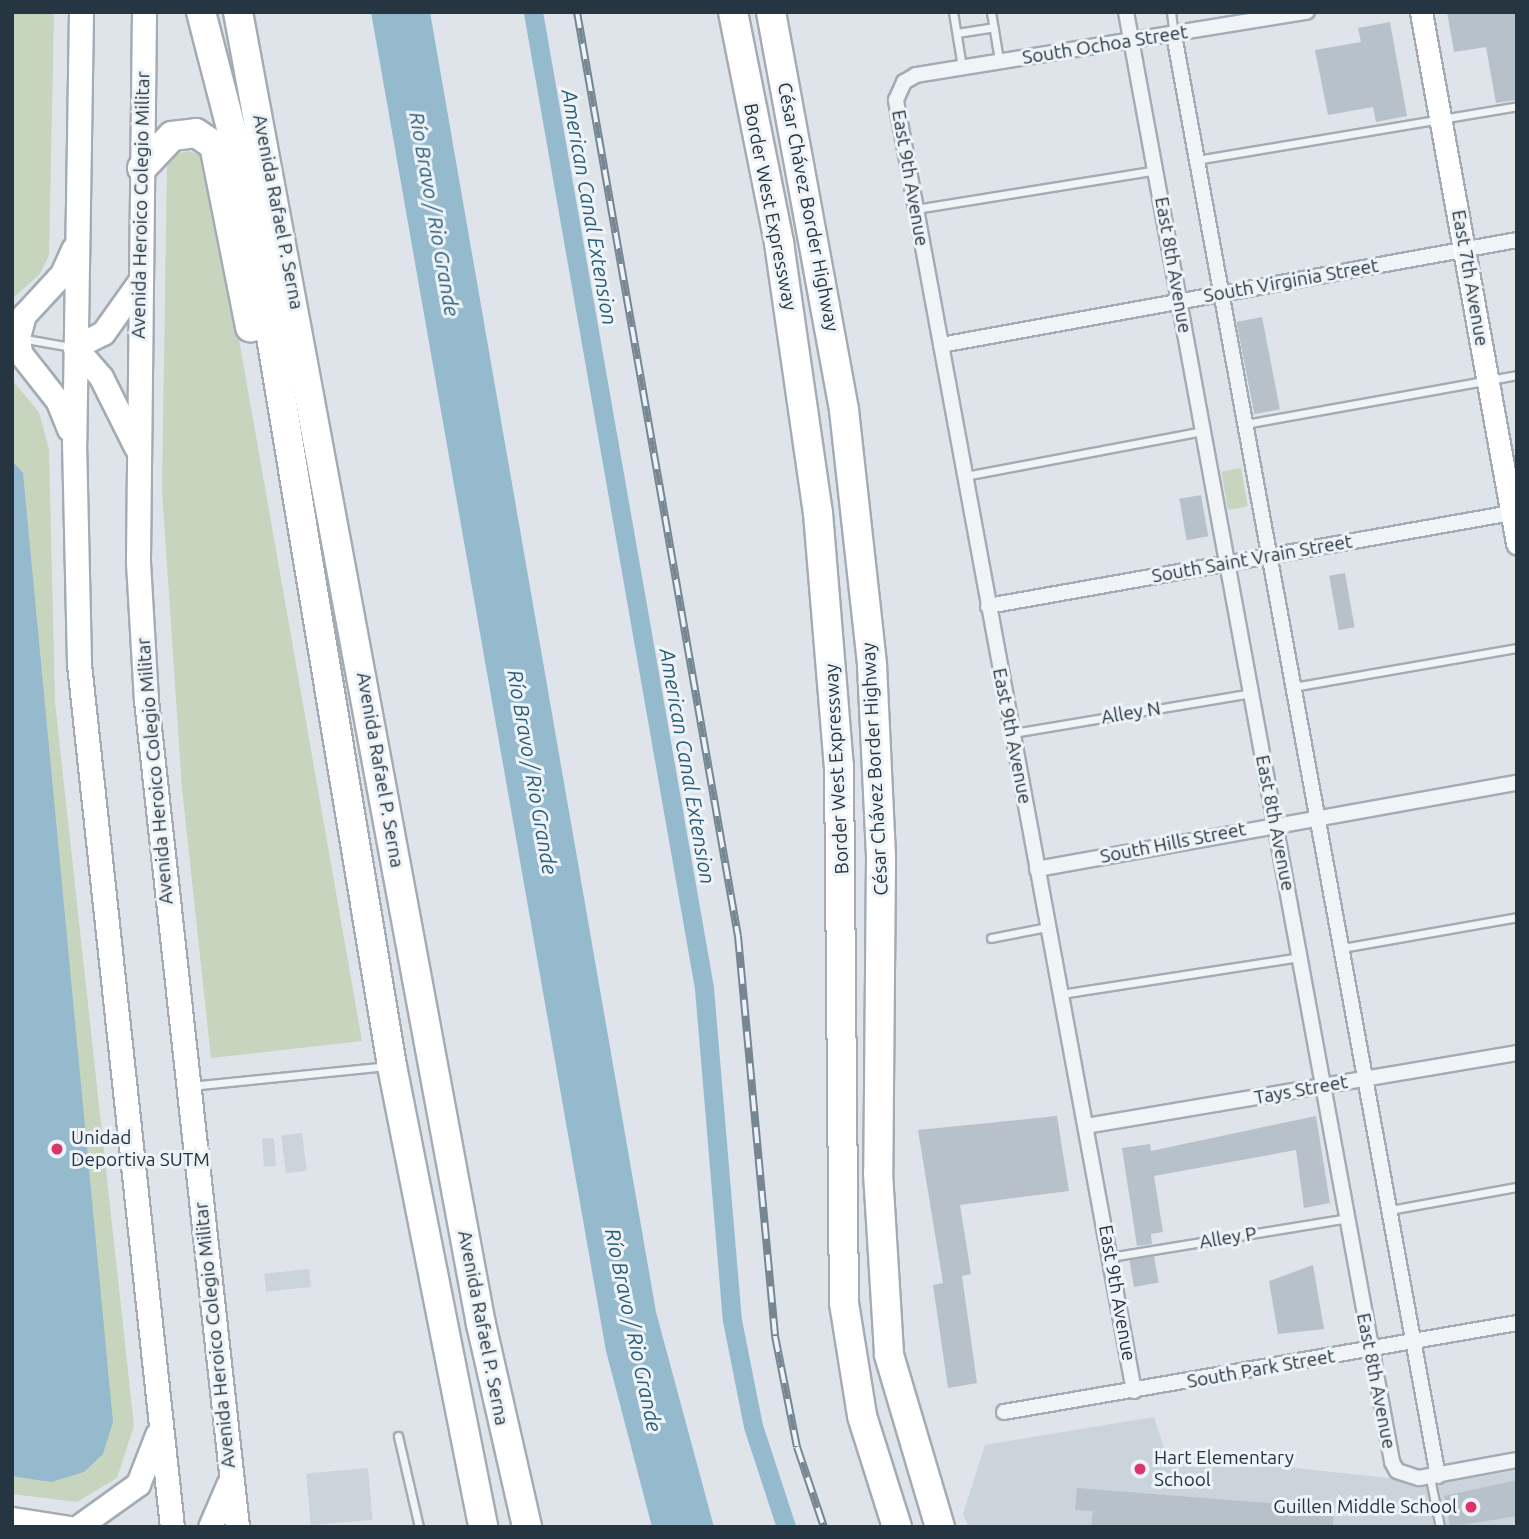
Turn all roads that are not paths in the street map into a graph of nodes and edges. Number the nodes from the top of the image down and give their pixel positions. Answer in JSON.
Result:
{"nodes":[{"id":1,"x":81,"y":12,"type":"edge"},
{"id":2,"x":144,"y":12,"type":"edge"},
{"id":3,"x":201,"y":12,"type":"edge"},
{"id":4,"x":238,"y":12,"type":"edge"},
{"id":5,"x":733,"y":12,"type":"edge"},
{"id":6,"x":771,"y":12,"type":"edge"},
{"id":7,"x":953,"y":12,"type":"edge"},
{"id":8,"x":991,"y":12,"type":"edge"},
{"id":9,"x":1126,"y":12,"type":"edge"},
{"id":10,"x":1171,"y":12,"type":"edge"},
{"id":11,"x":1307,"y":12,"type":"edge"},
{"id":12,"x":1421,"y":12,"type":"edge"},
{"id":13,"x":994,"y":27,"type":"junction"},
{"id":14,"x":957,"y":33,"type":"junction"},
{"id":15,"x":1174,"y":35,"type":"junction"},
{"id":16,"x":1131,"y":42,"type":"junction"},
{"id":17,"x":999,"y":60,"type":"junction"},
{"id":18,"x":962,"y":67,"type":"junction"},
{"id":19,"x":904,"y":82,"type":"joint"},
{"id":20,"x":1517,"y":106,"type":"edge"},
{"id":21,"x":1443,"y":120,"type":"junction"},
{"id":22,"x":1196,"y":160,"type":"junction"},
{"id":23,"x":142,"y":168,"type":"junction"},
{"id":24,"x":1157,"y":170,"type":"junction"},
{"id":25,"x":916,"y":209,"type":"junction"},
{"id":26,"x":1517,"y":240,"type":"edge"},
{"id":27,"x":77,"y":241,"type":"junction"},
{"id":28,"x":1465,"y":249,"type":"junction"},
{"id":29,"x":140,"y":281,"type":"junction"},
{"id":30,"x":1220,"y":294,"type":"junction"},
{"id":31,"x":1179,"y":301,"type":"junction"},
{"id":32,"x":18,"y":337,"type":"junction"},
{"id":33,"x":941,"y":345,"type":"junction"},
{"id":34,"x":75,"y":347,"type":"junction"},
{"id":35,"x":1517,"y":375,"type":"edge"},
{"id":36,"x":1487,"y":380,"type":"junction"},
{"id":37,"x":1244,"y":425,"type":"junction"},
{"id":38,"x":1203,"y":431,"type":"junction"},
{"id":39,"x":74,"y":442,"type":"junction"},
{"id":40,"x":138,"y":452,"type":"junction"},
{"id":41,"x":964,"y":476,"type":"junction"},
{"id":42,"x":1514,"y":513,"type":"edge"},
{"id":43,"x":1517,"y":543,"type":"edge"},
{"id":44,"x":1268,"y":556,"type":"junction"},
{"id":45,"x":1227,"y":563,"type":"junction"},
{"id":46,"x":988,"y":606,"type":"junction"},
{"id":47,"x":321,"y":634,"type":"junction"},
{"id":48,"x":1517,"y":648,"type":"edge"},
{"id":49,"x":1291,"y":687,"type":"junction"},
{"id":50,"x":1251,"y":694,"type":"junction"},
{"id":51,"x":1012,"y":733,"type":"junction"},
{"id":52,"x":1517,"y":783,"type":"edge"},
{"id":53,"x":1315,"y":817,"type":"junction"},
{"id":54,"x":1275,"y":824,"type":"junction"},
{"id":55,"x":1037,"y":869,"type":"junction"},
{"id":56,"x":1517,"y":917,"type":"edge"},
{"id":57,"x":1048,"y":927,"type":"junction"},
{"id":58,"x":991,"y":939,"type":"dead end"},
{"id":59,"x":1340,"y":948,"type":"junction"},
{"id":60,"x":1299,"y":957,"type":"junction"},
{"id":61,"x":1060,"y":994,"type":"junction"},
{"id":62,"x":1517,"y":1053,"type":"edge"},
{"id":63,"x":392,"y":1066,"type":"junction"},
{"id":64,"x":1364,"y":1078,"type":"junction"},
{"id":65,"x":188,"y":1086,"type":"junction"},
{"id":66,"x":1323,"y":1086,"type":"junction"},
{"id":67,"x":1086,"y":1126,"type":"junction"},
{"id":68,"x":1517,"y":1187,"type":"edge"},
{"id":69,"x":1387,"y":1210,"type":"junction"},
{"id":70,"x":1346,"y":1219,"type":"junction"},
{"id":71,"x":1110,"y":1257,"type":"junction"},
{"id":72,"x":1517,"y":1323,"type":"edge"},
{"id":73,"x":1414,"y":1341,"type":"junction"},
{"id":74,"x":1369,"y":1350,"type":"junction"},
{"id":75,"x":1134,"y":1391,"type":"junction"},
{"id":76,"x":1004,"y":1412,"type":"dead end"},
{"id":77,"x":160,"y":1425,"type":"junction"},
{"id":78,"x":398,"y":1436,"type":"dead end"},
{"id":79,"x":1517,"y":1460,"type":"edge"},
{"id":80,"x":231,"y":1475,"type":"junction"},
{"id":81,"x":1434,"y":1477,"type":"junction"},
{"id":82,"x":26,"y":1522,"type":"edge"},
{"id":83,"x":69,"y":1527,"type":"edge"},
{"id":84,"x":78,"y":1527,"type":"edge"},
{"id":85,"x":172,"y":1527,"type":"edge"},
{"id":86,"x":210,"y":1527,"type":"edge"},
{"id":87,"x":237,"y":1527,"type":"edge"},
{"id":88,"x":419,"y":1527,"type":"edge"},
{"id":89,"x":483,"y":1527,"type":"edge"},
{"id":90,"x":527,"y":1527,"type":"edge"},
{"id":91,"x":897,"y":1527,"type":"edge"},
{"id":92,"x":940,"y":1527,"type":"edge"},
{"id":93,"x":1440,"y":1527,"type":"edge"}],
"edges":[{"from":1,"to":27,"type":"main road"},
{"from":2,"to":23,"type":"main road","name":"Avenida Heroico Colegio Militar"},
{"from":3,"to":47,"type":"highway","name":"Avenida Rafael P. Serna"},
{"from":4,"to":90,"type":"highway","name":"Avenida Rafael P. Serna"},
{"from":5,"to":91,"type":"highway","name":"Border West Expressway"},
{"from":6,"to":92,"type":"highway","name":"César Chávez Border Highway"},
{"from":7,"to":14,"type":"lane"},
{"from":8,"to":13,"type":"lane"},
{"from":9,"to":16,"type":"street","name":"East 8th Avenue"},
{"from":10,"to":15,"type":"lane"},
{"from":11,"to":15,"type":"street","name":"South Ochoa Street"},
{"from":12,"to":21,"type":"street","name":"East 7th Avenue"},
{"from":13,"to":14,"type":"lane"},
{"from":13,"to":17,"type":"lane"},
{"from":14,"to":18,"type":"lane"},
{"from":15,"to":16,"type":"street","name":"South Ochoa Street"},
{"from":15,"to":22,"type":"street","name":"East 8th Avenue"},
{"from":16,"to":17,"type":"street","name":"South Ochoa Street"},
{"from":16,"to":24,"type":"street","name":"East 8th Avenue"},
{"from":17,"to":18,"type":"street","name":"South Ochoa Street"},
{"from":18,"to":19,"type":"street","name":"South Ochoa Street"},
{"from":19,"to":25,"type":"street","name":"East 9th Avenue"},
{"from":20,"to":21,"type":"lane"},
{"from":21,"to":22,"type":"lane"},
{"from":21,"to":28,"type":"street","name":"East 7th Avenue"},
{"from":22,"to":30,"type":"street","name":"East 8th Avenue"},
{"from":23,"to":29,"type":"main road","name":"Avenida Heroico Colegio Militar"},
{"from":23,"to":47,"type":"highway"},
{"from":24,"to":25,"type":"lane"},
{"from":24,"to":31,"type":"street","name":"East 8th Avenue"},
{"from":25,"to":33,"type":"street","name":"East 9th Avenue"},
{"from":26,"to":28,"type":"street","name":"South Virginia Street"},
{"from":27,"to":32,"type":"main road"},
{"from":27,"to":34,"type":"main road"},
{"from":28,"to":30,"type":"street","name":"South Virginia Street"},
{"from":28,"to":36,"type":"street","name":"East 7th Avenue"},
{"from":29,"to":34,"type":"main road"},
{"from":29,"to":40,"type":"main road","name":"Avenida Heroico Colegio Militar"},
{"from":30,"to":31,"type":"street","name":"South Virginia Street"},
{"from":30,"to":37,"type":"street","name":"East 8th Avenue"},
{"from":31,"to":33,"type":"street","name":"South Virginia Street"},
{"from":31,"to":38,"type":"street","name":"East 8th Avenue"},
{"from":32,"to":34,"type":"lane"},
{"from":32,"to":39,"type":"main road"},
{"from":33,"to":41,"type":"street","name":"East 9th Avenue"},
{"from":34,"to":39,"type":"main road"},
{"from":34,"to":40,"type":"main road"},
{"from":35,"to":36,"type":"lane"},
{"from":36,"to":37,"type":"lane"},
{"from":36,"to":42,"type":"street","name":"East 7th Avenue"},
{"from":37,"to":44,"type":"street","name":"East 8th Avenue"},
{"from":38,"to":41,"type":"lane"},
{"from":38,"to":45,"type":"street","name":"East 8th Avenue"},
{"from":39,"to":77,"type":"main road"},
{"from":40,"to":65,"type":"main road","name":"Avenida Heroico Colegio Militar"},
{"from":41,"to":46,"type":"street","name":"East 9th Avenue"},
{"from":42,"to":43,"type":"street","name":"East 7th Avenue"},
{"from":42,"to":44,"type":"street","name":"South Saint Vrain Street"},
{"from":44,"to":45,"type":"street","name":"South Saint Vrain Street"},
{"from":44,"to":49,"type":"street","name":"East 8th Avenue"},
{"from":45,"to":46,"type":"street","name":"South Saint Vrain Street"},
{"from":45,"to":50,"type":"street","name":"East 8th Avenue"},
{"from":46,"to":51,"type":"street","name":"East 9th Avenue"},
{"from":47,"to":63,"type":"highway","name":"Avenida Rafael P. Serna"},
{"from":48,"to":49,"type":"lane"},
{"from":49,"to":53,"type":"street","name":"East 8th Avenue"},
{"from":50,"to":51,"type":"lane","name":"Alley N"},
{"from":50,"to":54,"type":"street","name":"East 8th Avenue"},
{"from":51,"to":55,"type":"street","name":"East 9th Avenue"},
{"from":52,"to":53,"type":"street","name":"South Hills Street"},
{"from":53,"to":54,"type":"street","name":"South Hills Street"},
{"from":53,"to":59,"type":"street","name":"East 8th Avenue"},
{"from":54,"to":55,"type":"street","name":"South Hills Street"},
{"from":54,"to":60,"type":"street","name":"East 8th Avenue"},
{"from":55,"to":57,"type":"street","name":"East 9th Avenue"},
{"from":56,"to":59,"type":"lane"},
{"from":57,"to":58,"type":"lane"},
{"from":57,"to":61,"type":"street","name":"East 9th Avenue"},
{"from":59,"to":64,"type":"street","name":"East 8th Avenue"},
{"from":60,"to":61,"type":"lane"},
{"from":60,"to":66,"type":"street","name":"East 8th Avenue"},
{"from":61,"to":67,"type":"street","name":"East 9th Avenue"},
{"from":62,"to":64,"type":"street","name":"Tays Street"},
{"from":63,"to":65,"type":"lane"},
{"from":63,"to":89,"type":"highway","name":"Avenida Rafael P. Serna"},
{"from":64,"to":66,"type":"street","name":"Tays Street"},
{"from":64,"to":69,"type":"street","name":"East 8th Avenue"},
{"from":65,"to":80,"type":"main road","name":"Avenida Heroico Colegio Militar"},
{"from":66,"to":67,"type":"street","name":"Tays Street"},
{"from":66,"to":70,"type":"street","name":"East 8th Avenue"},
{"from":67,"to":71,"type":"street","name":"East 9th Avenue"},
{"from":68,"to":69,"type":"lane"},
{"from":69,"to":73,"type":"street","name":"East 8th Avenue"},
{"from":70,"to":71,"type":"lane","name":"Alley P"},
{"from":70,"to":74,"type":"street","name":"East 8th Avenue"},
{"from":71,"to":75,"type":"street","name":"East 9th Avenue"},
{"from":72,"to":73,"type":"street","name":"South Park Street"},
{"from":73,"to":74,"type":"street","name":"South Park Street"},
{"from":73,"to":81,"type":"street","name":"East 8th Avenue"},
{"from":74,"to":75,"type":"street","name":"South Park Street"},
{"from":74,"to":81,"type":"street","name":"East 8th Avenue"},
{"from":75,"to":76,"type":"street","name":"South Park Street"},
{"from":77,"to":84,"type":"main road"},
{"from":77,"to":85,"type":"main road"},
{"from":78,"to":88,"type":"lane"},
{"from":79,"to":81,"type":"street"},
{"from":80,"to":86,"type":"main road"},
{"from":80,"to":87,"type":"main road","name":"Avenida Heroico Colegio Militar"},
{"from":81,"to":93,"type":"lane"},
{"from":82,"to":83,"type":"street"}]}
